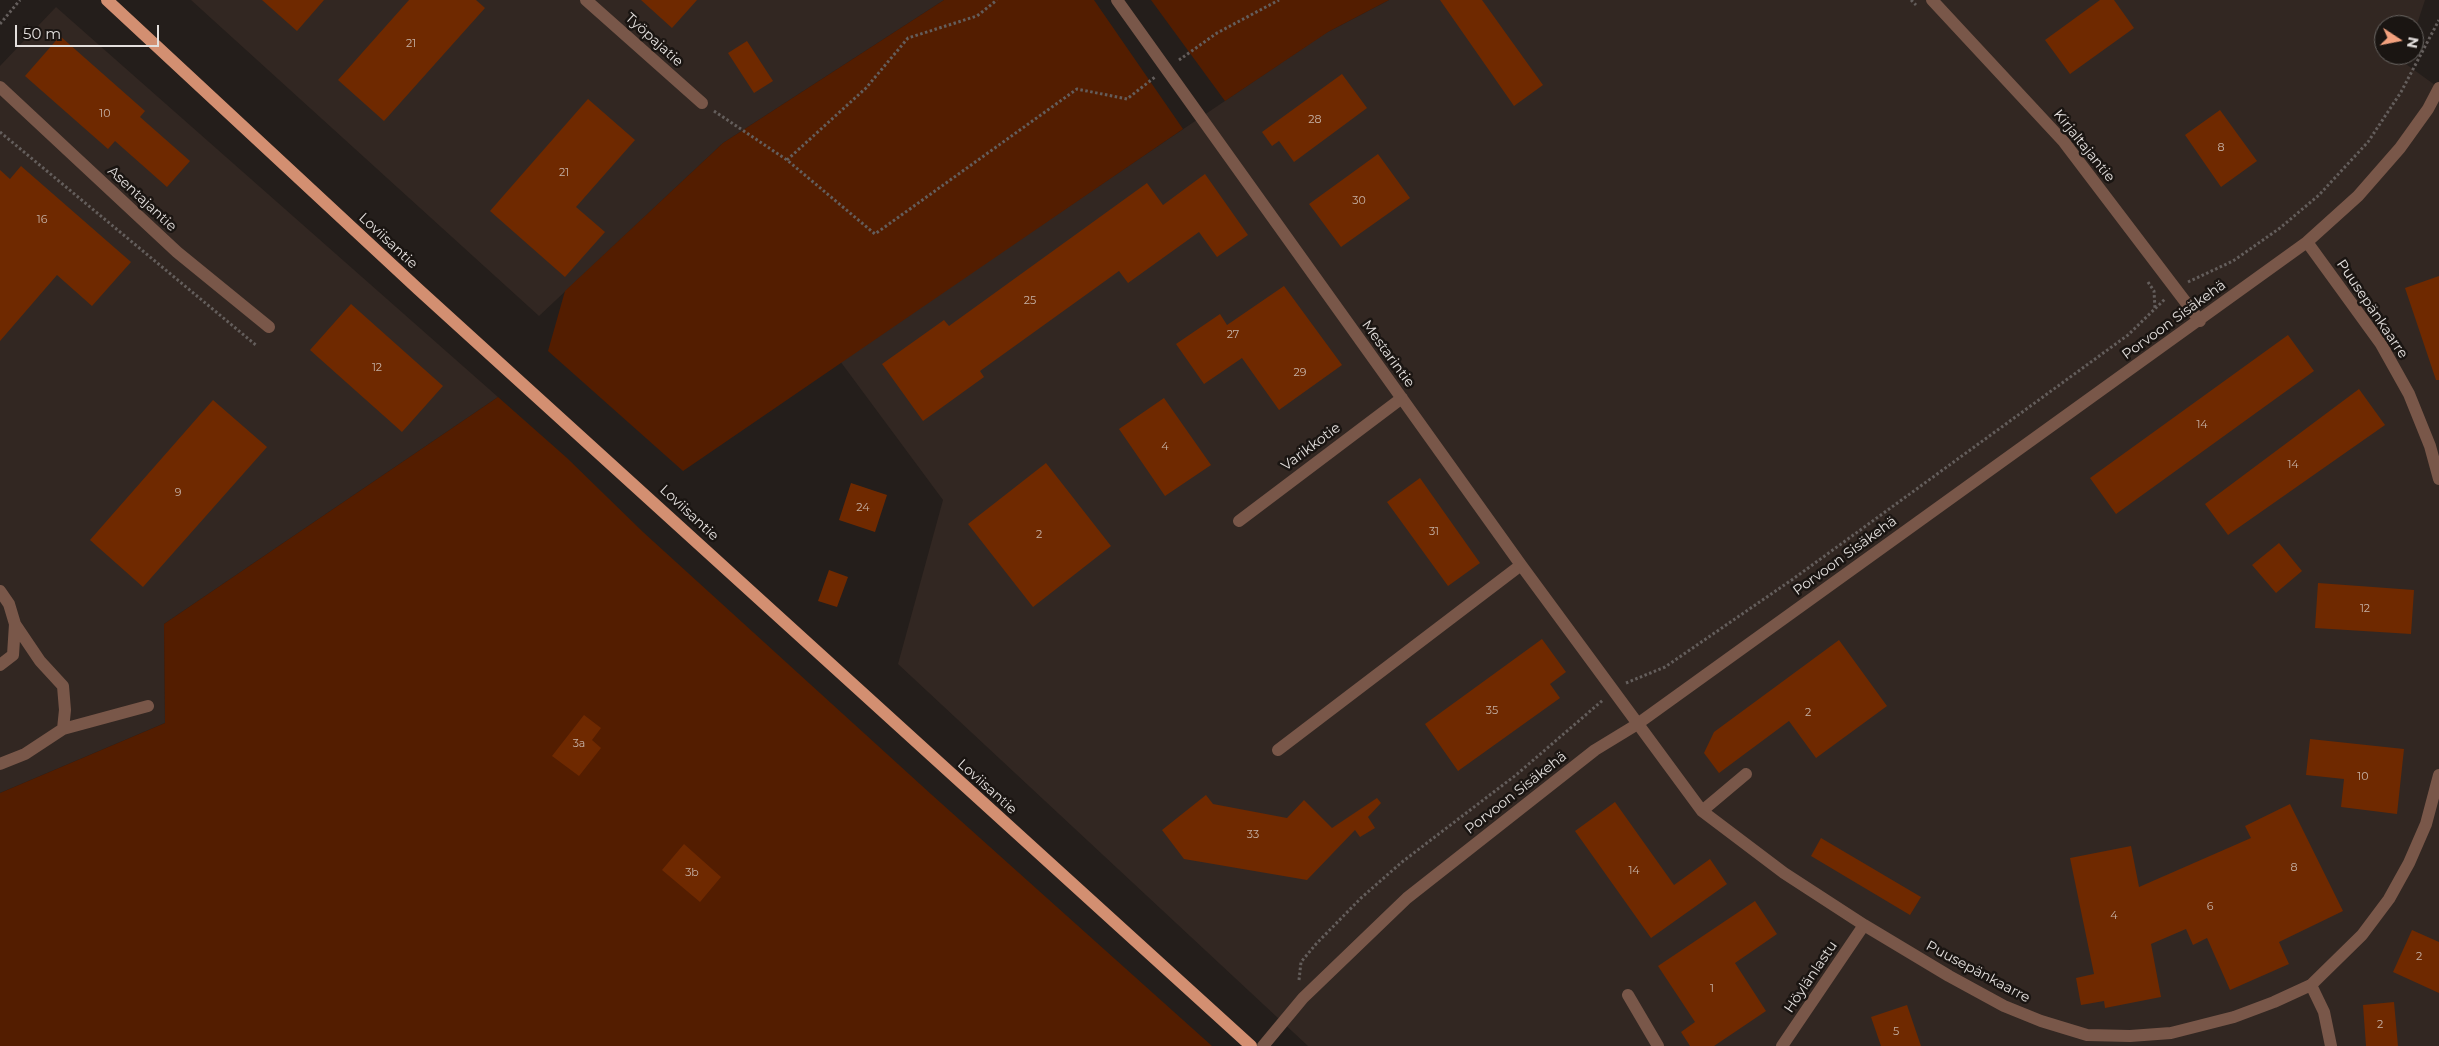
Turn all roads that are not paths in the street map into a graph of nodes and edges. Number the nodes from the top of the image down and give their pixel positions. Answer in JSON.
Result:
{"nodes":[{"id":1,"x":107,"y":0,"type":"edge"},
{"id":2,"x":586,"y":0,"type":"edge"},
{"id":3,"x":1117,"y":0,"type":"edge"},
{"id":4,"x":1932,"y":0,"type":"edge"},
{"id":5,"x":0,"y":87,"type":"edge"},
{"id":6,"x":2439,"y":88,"type":"edge"},
{"id":7,"x":702,"y":103,"type":"road end"},
{"id":8,"x":2307,"y":242,"type":"junction"},
{"id":9,"x":2200,"y":321,"type":"junction"},
{"id":10,"x":269,"y":327,"type":"dead end"},
{"id":11,"x":1402,"y":398,"type":"junction"},
{"id":12,"x":2439,"y":479,"type":"edge"},
{"id":13,"x":1239,"y":521,"type":"dead end"},
{"id":14,"x":1521,"y":565,"type":"junction"},
{"id":15,"x":0,"y":591,"type":"edge"},
{"id":16,"x":15,"y":624,"type":"junction"},
{"id":17,"x":0,"y":665,"type":"edge"},
{"id":18,"x":148,"y":706,"type":"dead end"},
{"id":19,"x":1636,"y":725,"type":"junction"},
{"id":20,"x":63,"y":729,"type":"junction"},
{"id":21,"x":1278,"y":750,"type":"dead end"},
{"id":22,"x":0,"y":764,"type":"edge"},
{"id":23,"x":1746,"y":774,"type":"dead end"},
{"id":24,"x":2439,"y":775,"type":"edge"},
{"id":25,"x":1702,"y":811,"type":"junction"},
{"id":26,"x":1864,"y":925,"type":"junction"},
{"id":27,"x":2311,"y":986,"type":"junction"},
{"id":28,"x":1628,"y":996,"type":"dead end"},
{"id":29,"x":1251,"y":1046,"type":"edge"},
{"id":30,"x":1263,"y":1046,"type":"edge"},
{"id":31,"x":1658,"y":1046,"type":"edge"},
{"id":32,"x":1782,"y":1046,"type":"edge"},
{"id":33,"x":2331,"y":1046,"type":"edge"}],
"edges":[{"from":1,"to":29,"type":"main road","name":"Loviisantie"},
{"from":2,"to":7,"type":"street","name":"Työpajatie"},
{"from":3,"to":11,"type":"street","name":"Mestarintie"},
{"from":4,"to":9,"type":"street","name":"Kirjaltajantie"},
{"from":5,"to":10,"type":"street","name":"Asentajantie"},
{"from":6,"to":8,"type":"street","name":"Porvoon Sisäkehä"},
{"from":8,"to":9,"type":"street","name":"Porvoon Sisäkehä"},
{"from":8,"to":12,"type":"street","name":"Puusepänkaarre"},
{"from":9,"to":19,"type":"street","name":"Porvoon Sisäkehä"},
{"from":11,"to":13,"type":"street","name":"Varikkotie"},
{"from":11,"to":14,"type":"street","name":"Mestarintie"},
{"from":14,"to":19,"type":"street","name":"Mestarintie"},
{"from":14,"to":21,"type":"street"},
{"from":15,"to":16,"type":"street"},
{"from":16,"to":17,"type":"street"},
{"from":16,"to":20,"type":"street"},
{"from":18,"to":20,"type":"street"},
{"from":19,"to":25,"type":"street","name":"Puusepänkaarre"},
{"from":19,"to":30,"type":"street","name":"Porvoon Sisäkehä"},
{"from":20,"to":22,"type":"street"},
{"from":23,"to":25,"type":"street"},
{"from":24,"to":27,"type":"street","name":"Puusepänkaarre"},
{"from":25,"to":26,"type":"street","name":"Puusepänkaarre"},
{"from":26,"to":27,"type":"street","name":"Puusepänkaarre"},
{"from":26,"to":32,"type":"street","name":"Höylänlastu"},
{"from":27,"to":33,"type":"street"},
{"from":28,"to":31,"type":"street"}]}
